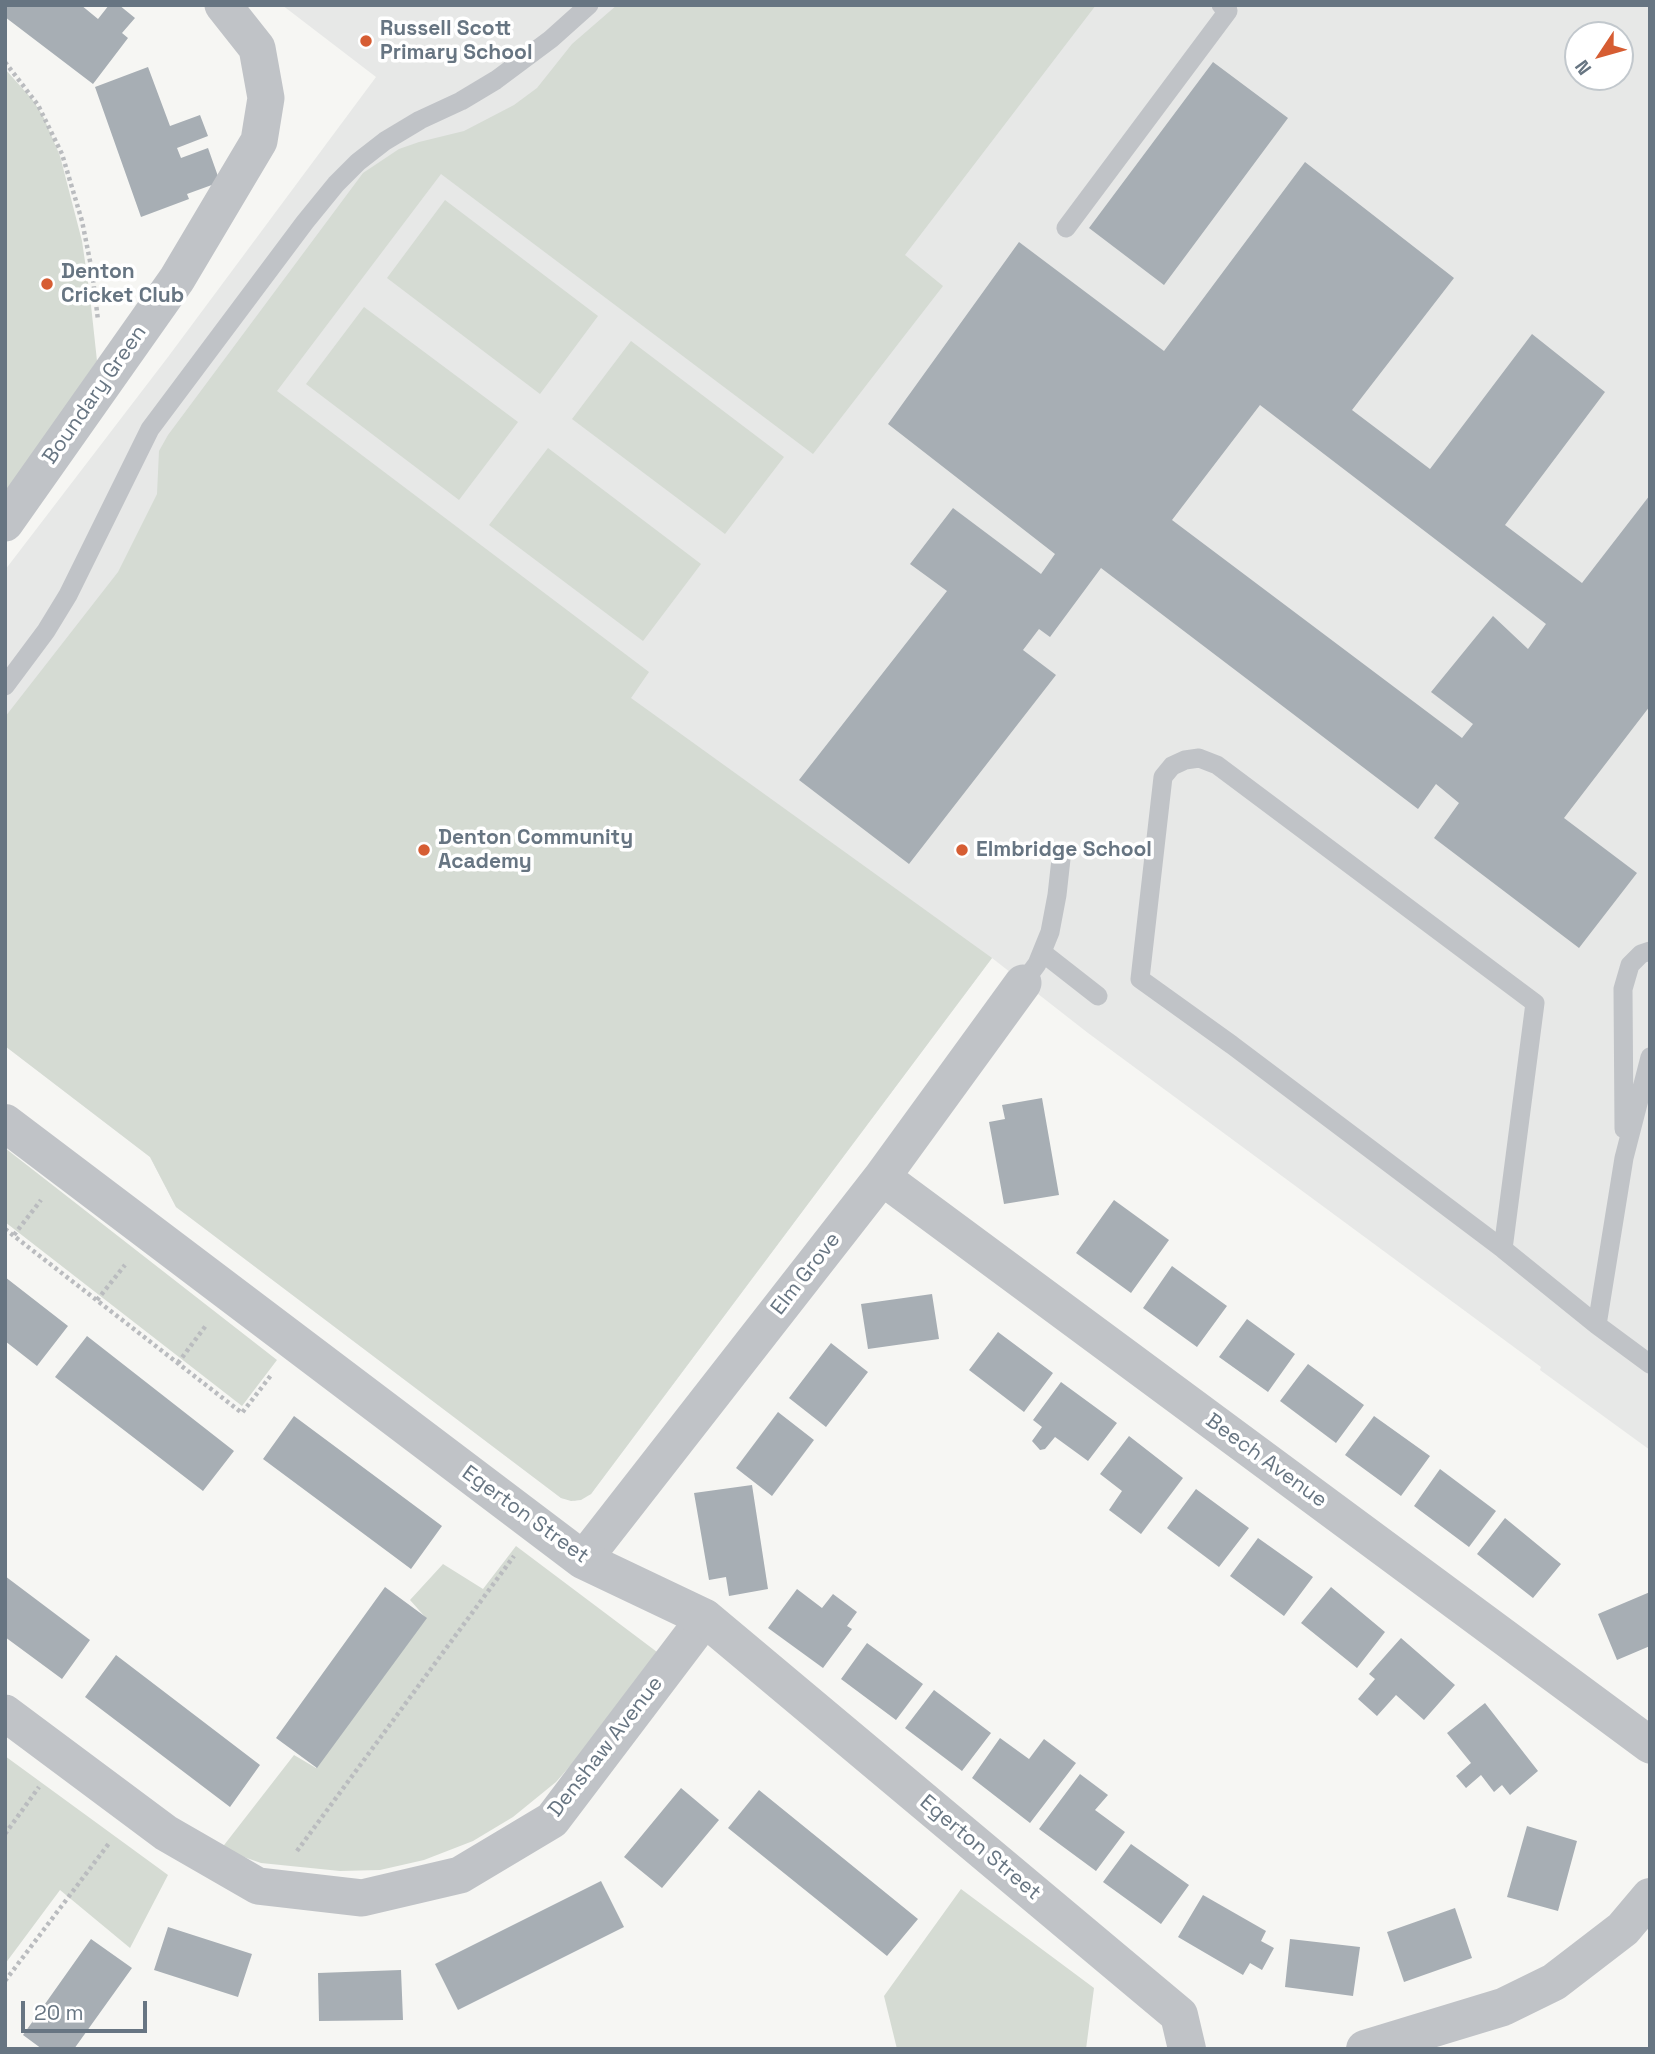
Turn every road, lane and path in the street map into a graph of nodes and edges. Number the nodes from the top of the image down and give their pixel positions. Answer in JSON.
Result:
{"nodes":[{"id":1,"x":223,"y":5,"type":"edge"},
{"id":2,"x":589,"y":5,"type":"edge"},
{"id":3,"x":1221,"y":5,"type":"edge"},
{"id":4,"x":5,"y":62,"type":"edge"},
{"id":5,"x":1066,"y":228,"type":"dead end"},
{"id":6,"x":105,"y":380,"type":"junction"},
{"id":7,"x":5,"y":523,"type":"edge"},
{"id":8,"x":5,"y":686,"type":"edge"},
{"id":9,"x":1061,"y":859,"type":"dead end"},
{"id":10,"x":1650,"y":951,"type":"edge"},
{"id":11,"x":1043,"y":953,"type":"junction"},
{"id":12,"x":1023,"y":983,"type":"joint"},
{"id":13,"x":1098,"y":996,"type":"dead end"},
{"id":14,"x":1650,"y":1056,"type":"edge"},
{"id":15,"x":5,"y":1123,"type":"edge"},
{"id":16,"x":1624,"y":1158,"type":"junction"},
{"id":17,"x":882,"y":1177,"type":"junction"},
{"id":18,"x":5,"y":1229,"type":"edge"},
{"id":19,"x":1503,"y":1250,"type":"junction"},
{"id":20,"x":1597,"y":1325,"type":"junction"},
{"id":21,"x":295,"y":1344,"type":"junction"},
{"id":22,"x":1650,"y":1364,"type":"edge"},
{"id":23,"x":537,"y":1524,"type":"junction"},
{"id":24,"x":583,"y":1560,"type":"junction"},
{"id":25,"x":705,"y":1618,"type":"junction"},
{"id":26,"x":5,"y":1713,"type":"edge"},
{"id":27,"x":1650,"y":1745,"type":"edge"},
{"id":28,"x":62,"y":1755,"type":"junction"},
{"id":29,"x":135,"y":1810,"type":"junction"},
{"id":30,"x":5,"y":1834,"type":"edge"},
{"id":31,"x":271,"y":1888,"type":"junction"},
{"id":32,"x":1650,"y":1897,"type":"edge"},
{"id":33,"x":5,"y":1981,"type":"edge"},
{"id":34,"x":1187,"y":2049,"type":"edge"},
{"id":35,"x":1365,"y":2049,"type":"edge"}],
"edges":[{"from":1,"to":6,"type":"street","name":"Boundary Green"},
{"from":2,"to":8,"type":"lane"},
{"from":3,"to":5,"type":"lane"},
{"from":4,"to":6,"type":"path"},
{"from":6,"to":7,"type":"street","name":"Boundary Green"},
{"from":9,"to":11,"type":"lane"},
{"from":10,"to":16,"type":"lane"},
{"from":11,"to":12,"type":"lane"},
{"from":11,"to":13,"type":"lane"},
{"from":12,"to":17,"type":"street","name":"Elm Grove"},
{"from":14,"to":16,"type":"lane"},
{"from":15,"to":21,"type":"street","name":"Egerton Street"},
{"from":16,"to":20,"type":"lane"},
{"from":17,"to":24,"type":"street","name":"Elm Grove"},
{"from":17,"to":27,"type":"street","name":"Beech Avenue"},
{"from":18,"to":21,"type":"path"},
{"from":19,"to":19,"type":"lane"},
{"from":19,"to":20,"type":"lane"},
{"from":20,"to":22,"type":"lane"},
{"from":21,"to":23,"type":"street","name":"Egerton Street"},
{"from":23,"to":24,"type":"street","name":"Egerton Street"},
{"from":23,"to":31,"type":"path"},
{"from":24,"to":25,"type":"street","name":"Egerton Street"},
{"from":25,"to":31,"type":"street","name":"Denshaw Avenue"},
{"from":25,"to":34,"type":"street","name":"Egerton Street"},
{"from":26,"to":28,"type":"street","name":"Denshaw Avenue"},
{"from":28,"to":29,"type":"street","name":"Denshaw Avenue"},
{"from":28,"to":30,"type":"path"},
{"from":29,"to":31,"type":"street","name":"Denshaw Avenue"},
{"from":29,"to":33,"type":"path"},
{"from":32,"to":35,"type":"street"}]}
